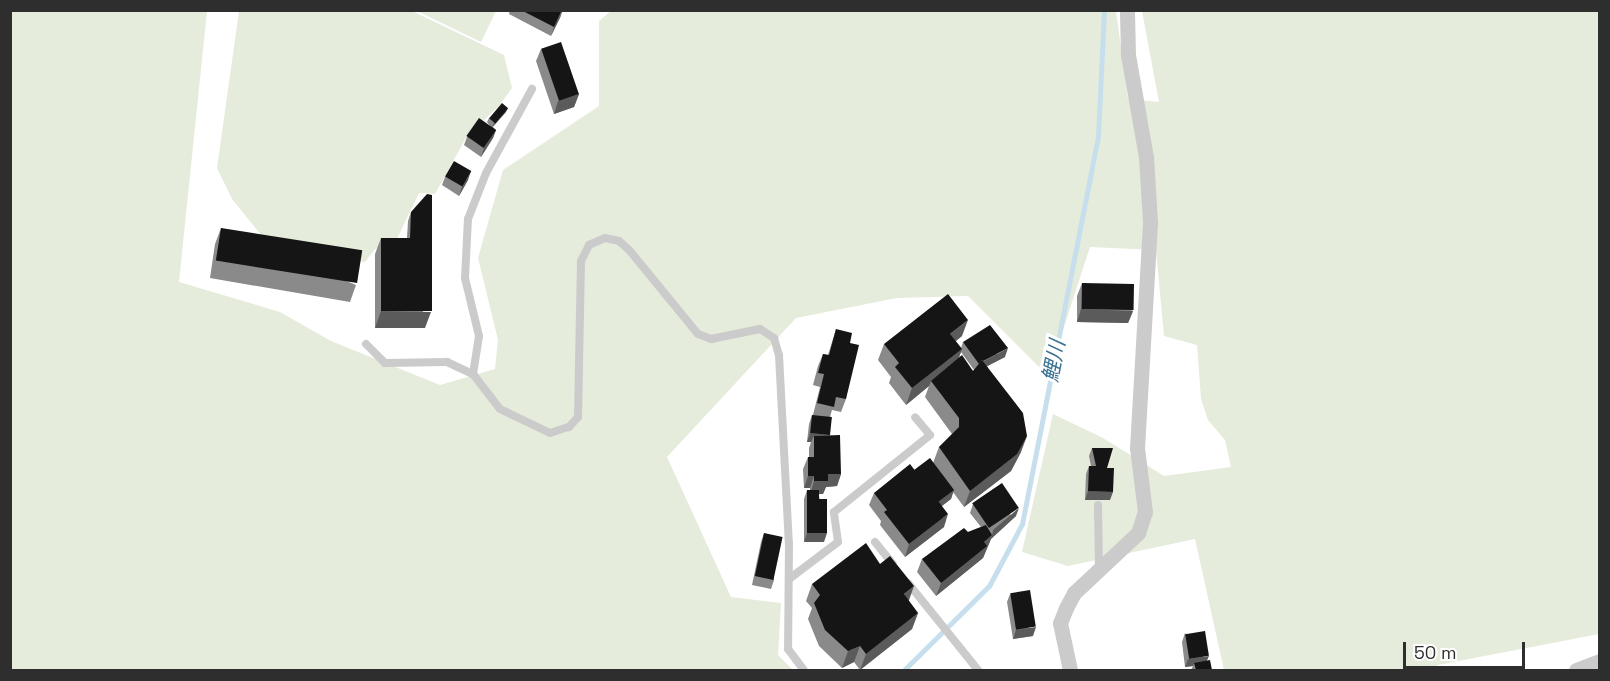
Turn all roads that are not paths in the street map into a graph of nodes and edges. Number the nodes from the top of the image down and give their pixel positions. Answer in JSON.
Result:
{"nodes":[{"id":1,"x":1127,"y":10,"type":"edge"},
{"id":2,"x":532,"y":89,"type":"dead end"},
{"id":3,"x":366,"y":344,"type":"dead end"},
{"id":4,"x":473,"y":374,"type":"junction"},
{"id":5,"x":915,"y":417,"type":"dead end"},
{"id":6,"x":1098,"y":505,"type":"dead end"},
{"id":7,"x":875,"y":542,"type":"dead end"},
{"id":8,"x":897,"y":569,"type":"edge"},
{"id":9,"x":1099,"y":570,"type":"junction"},
{"id":10,"x":904,"y":578,"type":"edge"},
{"id":11,"x":789,"y":579,"type":"junction"},
{"id":12,"x":1599,"y":661,"type":"edge"},
{"id":13,"x":804,"y":670,"type":"edge"},
{"id":14,"x":978,"y":670,"type":"edge"},
{"id":15,"x":1071,"y":670,"type":"edge"},
{"id":16,"x":1576,"y":670,"type":"edge"}],
"edges":[{"from":1,"to":9,"type":"street"},
{"from":2,"to":4,"type":"lane"},
{"from":3,"to":4,"type":"lane"},
{"from":4,"to":11,"type":"lane"},
{"from":5,"to":11,"type":"lane"},
{"from":6,"to":9,"type":"lane"},
{"from":7,"to":8,"type":"lane"},
{"from":9,"to":15,"type":"street"},
{"from":10,"to":14,"type":"lane"},
{"from":11,"to":13,"type":"lane"},
{"from":12,"to":16,"type":"street"}]}
